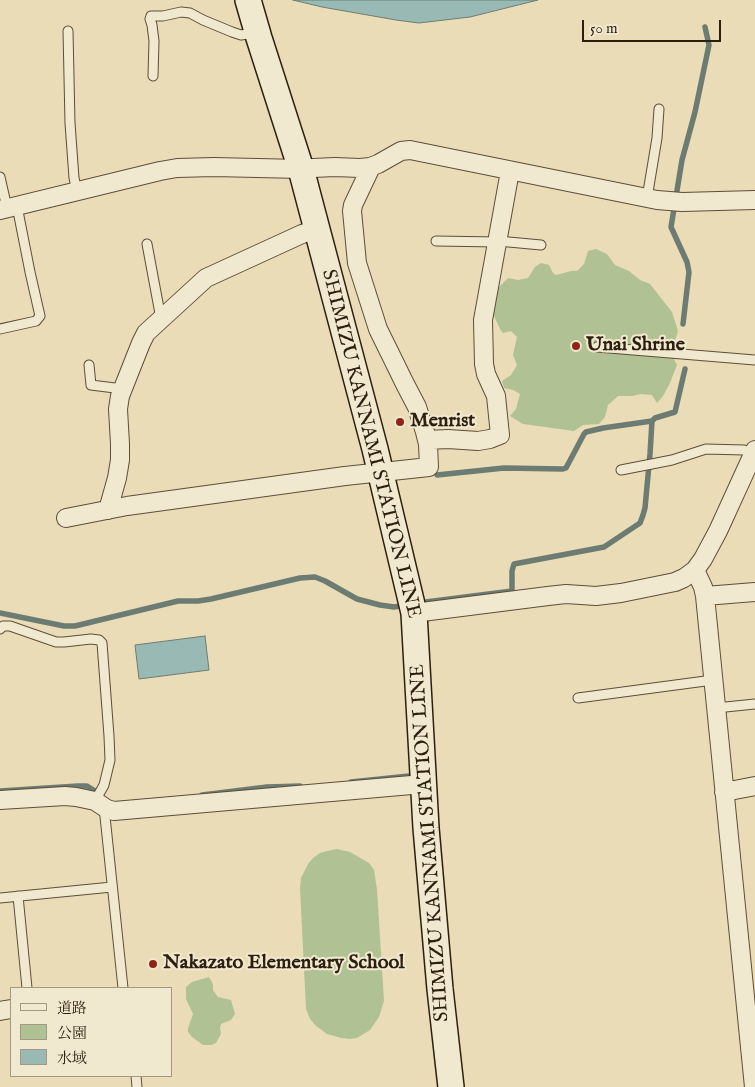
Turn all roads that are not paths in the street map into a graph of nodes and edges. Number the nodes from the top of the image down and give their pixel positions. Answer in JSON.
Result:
{"nodes":[{"id":1,"x":253,"y":17,"type":"edge"},
{"id":2,"x":68,"y":31,"type":"dead end"},
{"id":3,"x":153,"y":76,"type":"dead end"},
{"id":4,"x":659,"y":108,"type":"dead end"},
{"id":5,"x":371,"y":167,"type":"junction"},
{"id":6,"x":301,"y":169,"type":"junction"},
{"id":7,"x":510,"y":171,"type":"junction"},
{"id":8,"x":0,"y":177,"type":"edge"},
{"id":9,"x":77,"y":191,"type":"junction"},
{"id":10,"x":647,"y":198,"type":"junction"},
{"id":11,"x":755,"y":200,"type":"edge"},
{"id":12,"x":8,"y":208,"type":"edge"},
{"id":13,"x":317,"y":229,"type":"junction"},
{"id":14,"x":436,"y":241,"type":"dead end"},
{"id":15,"x":498,"y":241,"type":"junction"},
{"id":16,"x":147,"y":244,"type":"dead end"},
{"id":17,"x":541,"y":245,"type":"dead end"},
{"id":18,"x":160,"y":319,"type":"junction"},
{"id":19,"x":0,"y":329,"type":"edge"},
{"id":20,"x":597,"y":347,"type":"dead end"},
{"id":21,"x":755,"y":360,"type":"edge"},
{"id":22,"x":89,"y":365,"type":"dead end"},
{"id":23,"x":123,"y":389,"type":"junction"},
{"id":24,"x":427,"y":440,"type":"junction"},
{"id":25,"x":754,"y":451,"type":"edge"},
{"id":26,"x":621,"y":470,"type":"dead end"},
{"id":27,"x":381,"y":472,"type":"junction"},
{"id":28,"x":108,"y":510,"type":"junction"},
{"id":29,"x":66,"y":518,"type":"dead end"},
{"id":30,"x":695,"y":570,"type":"junction"},
{"id":31,"x":755,"y":592,"type":"edge"},
{"id":32,"x":705,"y":596,"type":"junction"},
{"id":33,"x":414,"y":613,"type":"junction"},
{"id":34,"x":0,"y":629,"type":"edge"},
{"id":35,"x":713,"y":680,"type":"junction"},
{"id":36,"x":578,"y":698,"type":"dead end"},
{"id":37,"x":755,"y":704,"type":"edge"},
{"id":38,"x":716,"y":708,"type":"junction"},
{"id":39,"x":424,"y":784,"type":"junction"},
{"id":40,"x":755,"y":786,"type":"edge"},
{"id":41,"x":724,"y":792,"type":"junction"},
{"id":42,"x":0,"y":800,"type":"edge"},
{"id":43,"x":99,"y":801,"type":"junction"},
{"id":44,"x":112,"y":887,"type":"junction"},
{"id":45,"x":18,"y":896,"type":"junction"},
{"id":46,"x":0,"y":898,"type":"edge"},
{"id":47,"x":27,"y":987,"type":"edge"},
{"id":48,"x":123,"y":987,"type":"edge"},
{"id":49,"x":451,"y":1087,"type":"edge"},
{"id":50,"x":754,"y":1087,"type":"edge"}],
"edges":[{"from":1,"to":3,"type":"lane"},
{"from":1,"to":6,"type":"main road","name":"SHIMIZU KANNAMI STATION LINE"},
{"from":2,"to":9,"type":"lane"},
{"from":4,"to":10,"type":"lane"},
{"from":5,"to":6,"type":"street"},
{"from":5,"to":7,"type":"street"},
{"from":5,"to":24,"type":"street"},
{"from":6,"to":9,"type":"street"},
{"from":6,"to":13,"type":"main road","name":"SHIMIZU KANNAMI STATION LINE"},
{"from":7,"to":10,"type":"street"},
{"from":7,"to":15,"type":"street"},
{"from":8,"to":12,"type":"lane"},
{"from":9,"to":12,"type":"street"},
{"from":10,"to":11,"type":"street"},
{"from":12,"to":19,"type":"lane"},
{"from":13,"to":18,"type":"street"},
{"from":13,"to":27,"type":"main road","name":"SHIMIZU KANNAMI STATION LINE"},
{"from":14,"to":15,"type":"lane"},
{"from":15,"to":17,"type":"lane"},
{"from":15,"to":24,"type":"street"},
{"from":16,"to":18,"type":"lane"},
{"from":18,"to":23,"type":"street"},
{"from":20,"to":21,"type":"lane"},
{"from":22,"to":23,"type":"lane"},
{"from":23,"to":28,"type":"street"},
{"from":24,"to":27,"type":"street"},
{"from":25,"to":26,"type":"lane"},
{"from":25,"to":30,"type":"street"},
{"from":27,"to":28,"type":"street"},
{"from":27,"to":33,"type":"main road","name":"SHIMIZU KANNAMI STATION LINE"},
{"from":28,"to":29,"type":"street"},
{"from":30,"to":32,"type":"street"},
{"from":30,"to":33,"type":"street"},
{"from":31,"to":32,"type":"street"},
{"from":32,"to":35,"type":"street"},
{"from":33,"to":39,"type":"main road","name":"SHIMIZU KANNAMI STATION LINE"},
{"from":34,"to":43,"type":"lane"},
{"from":35,"to":36,"type":"lane"},
{"from":35,"to":38,"type":"street"},
{"from":37,"to":38,"type":"lane"},
{"from":38,"to":41,"type":"street"},
{"from":39,"to":43,"type":"street"},
{"from":39,"to":49,"type":"main road","name":"SHIMIZU KANNAMI STATION LINE"},
{"from":40,"to":41,"type":"street"},
{"from":41,"to":50,"type":"street"},
{"from":42,"to":43,"type":"street"},
{"from":43,"to":44,"type":"lane"},
{"from":44,"to":45,"type":"lane"},
{"from":44,"to":48,"type":"lane"},
{"from":45,"to":46,"type":"lane"},
{"from":45,"to":47,"type":"lane"}]}
